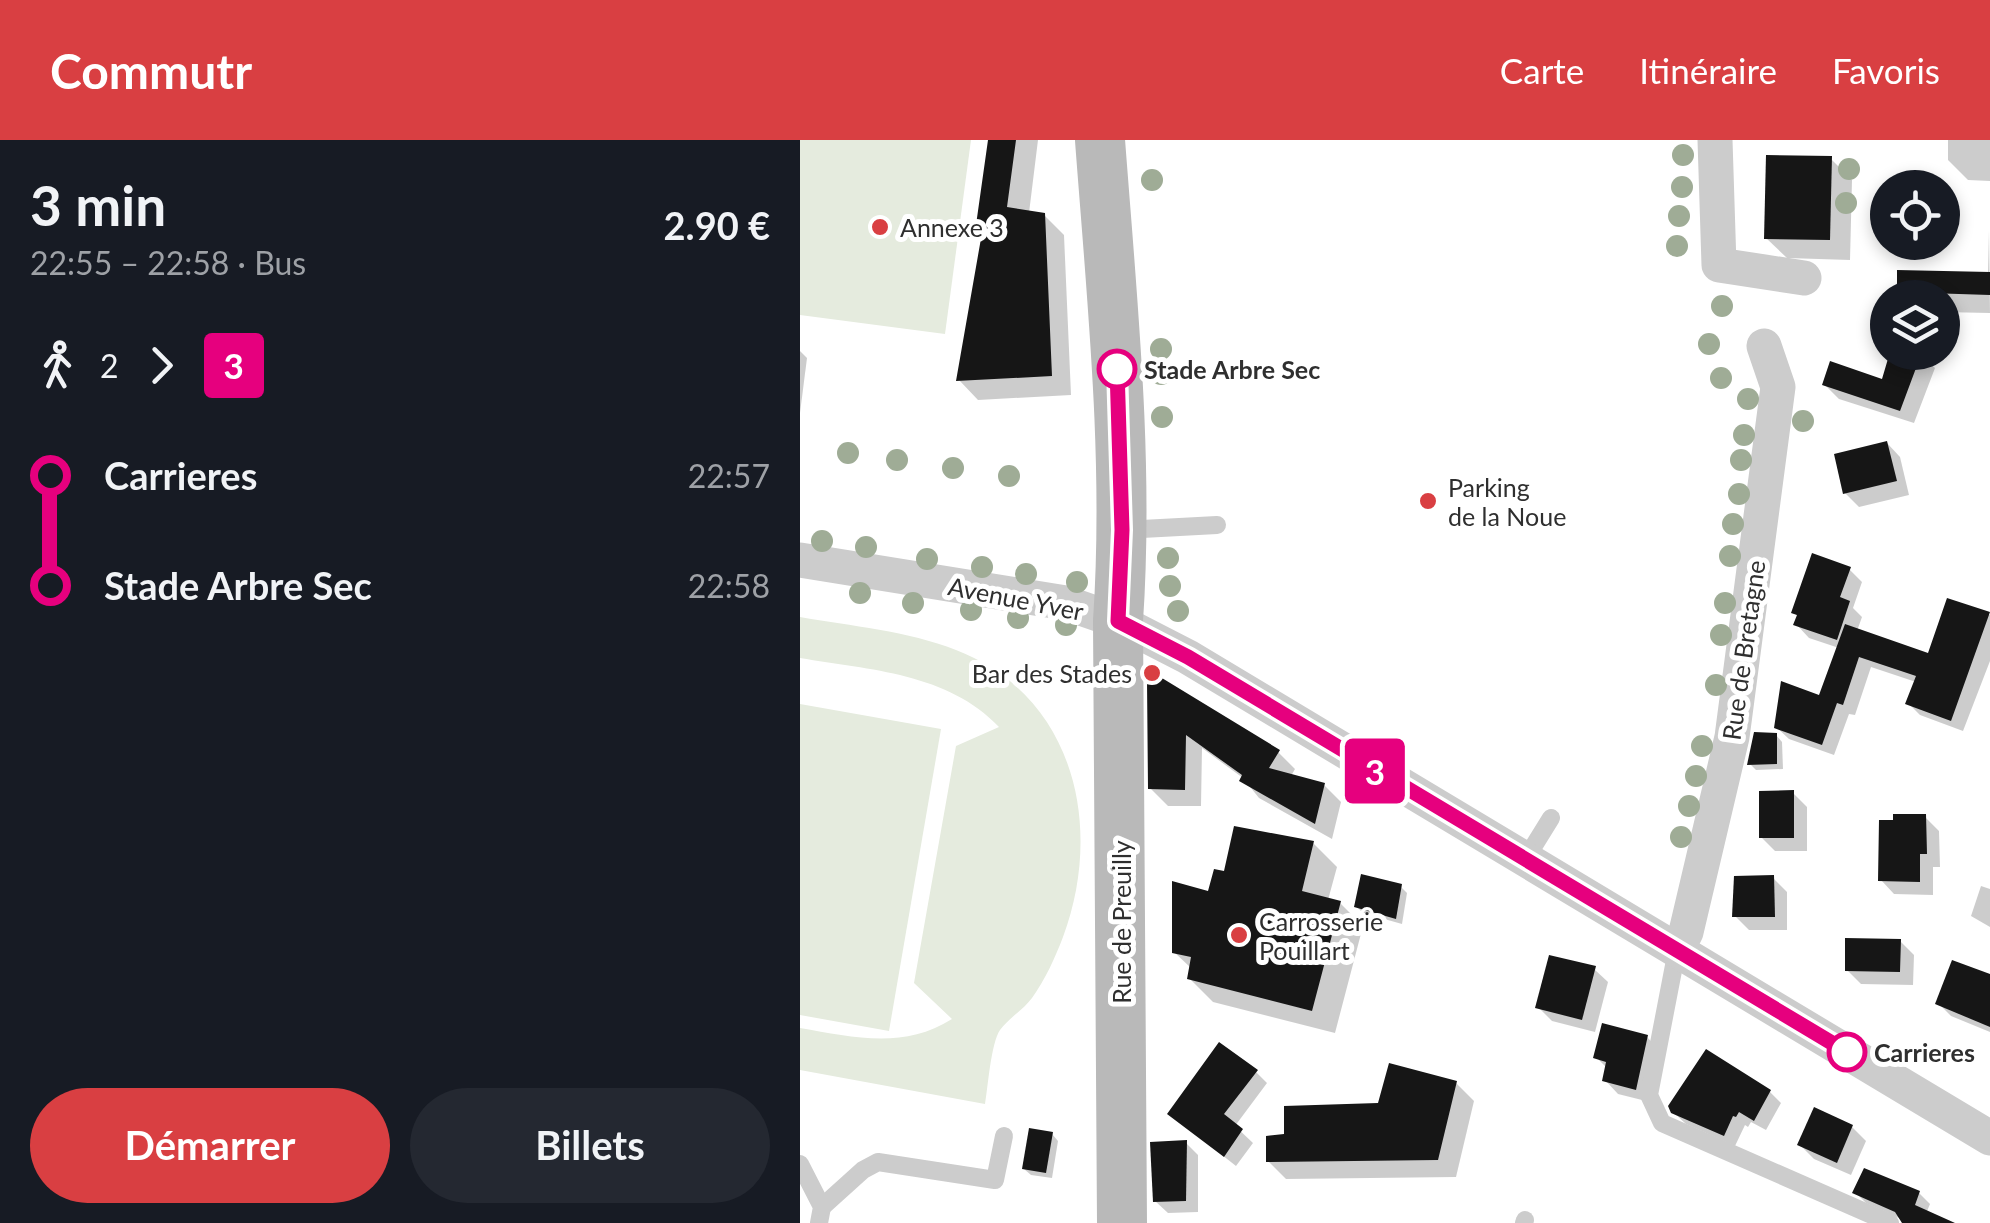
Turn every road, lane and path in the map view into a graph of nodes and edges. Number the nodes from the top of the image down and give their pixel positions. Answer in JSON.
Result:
{"nodes":[{"id":1,"x":1100,"y":140,"type":"edge"},
{"id":2,"x":1715,"y":140,"type":"edge"},
{"id":3,"x":1804,"y":278,"type":"dead end"},
{"id":4,"x":1764,"y":346,"type":"dead end"},
{"id":5,"x":1217,"y":525,"type":"dead end"},
{"id":6,"x":1122,"y":530,"type":"junction"},
{"id":7,"x":800,"y":560,"type":"edge"},
{"id":8,"x":1118,"y":621,"type":"junction"},
{"id":9,"x":1551,"y":818,"type":"dead end"},
{"id":10,"x":1525,"y":860,"type":"junction"},
{"id":11,"x":1677,"y":950,"type":"junction"},
{"id":12,"x":1004,"y":1136,"type":"dead end"},
{"id":13,"x":1990,"y":1138,"type":"edge"},
{"id":14,"x":800,"y":1164,"type":"edge"},
{"id":15,"x":820,"y":1215,"type":"edge"},
{"id":16,"x":1122,"y":1223,"type":"edge"},
{"id":17,"x":1890,"y":1223,"type":"edge"}],
"edges":[{"from":1,"to":6,"type":"street","name":"Rue de Preuilly"},
{"from":2,"to":3,"type":"street"},
{"from":4,"to":11,"type":"street","name":"Rue de Bretagne"},
{"from":5,"to":6,"type":"lane"},
{"from":6,"to":8,"type":"street","name":"Rue de Preuilly"},
{"from":7,"to":8,"type":"street","name":"Avenue Yver"},
{"from":8,"to":10,"type":"street","name":"Avenue Yver"},
{"from":8,"to":16,"type":"street","name":"Rue de Preuilly"},
{"from":9,"to":10,"type":"lane"},
{"from":10,"to":11,"type":"street","name":"Avenue Yver"},
{"from":11,"to":13,"type":"street","name":"Avenue Yver"},
{"from":11,"to":17,"type":"lane"},
{"from":12,"to":15,"type":"lane"},
{"from":14,"to":15,"type":"lane"}]}
